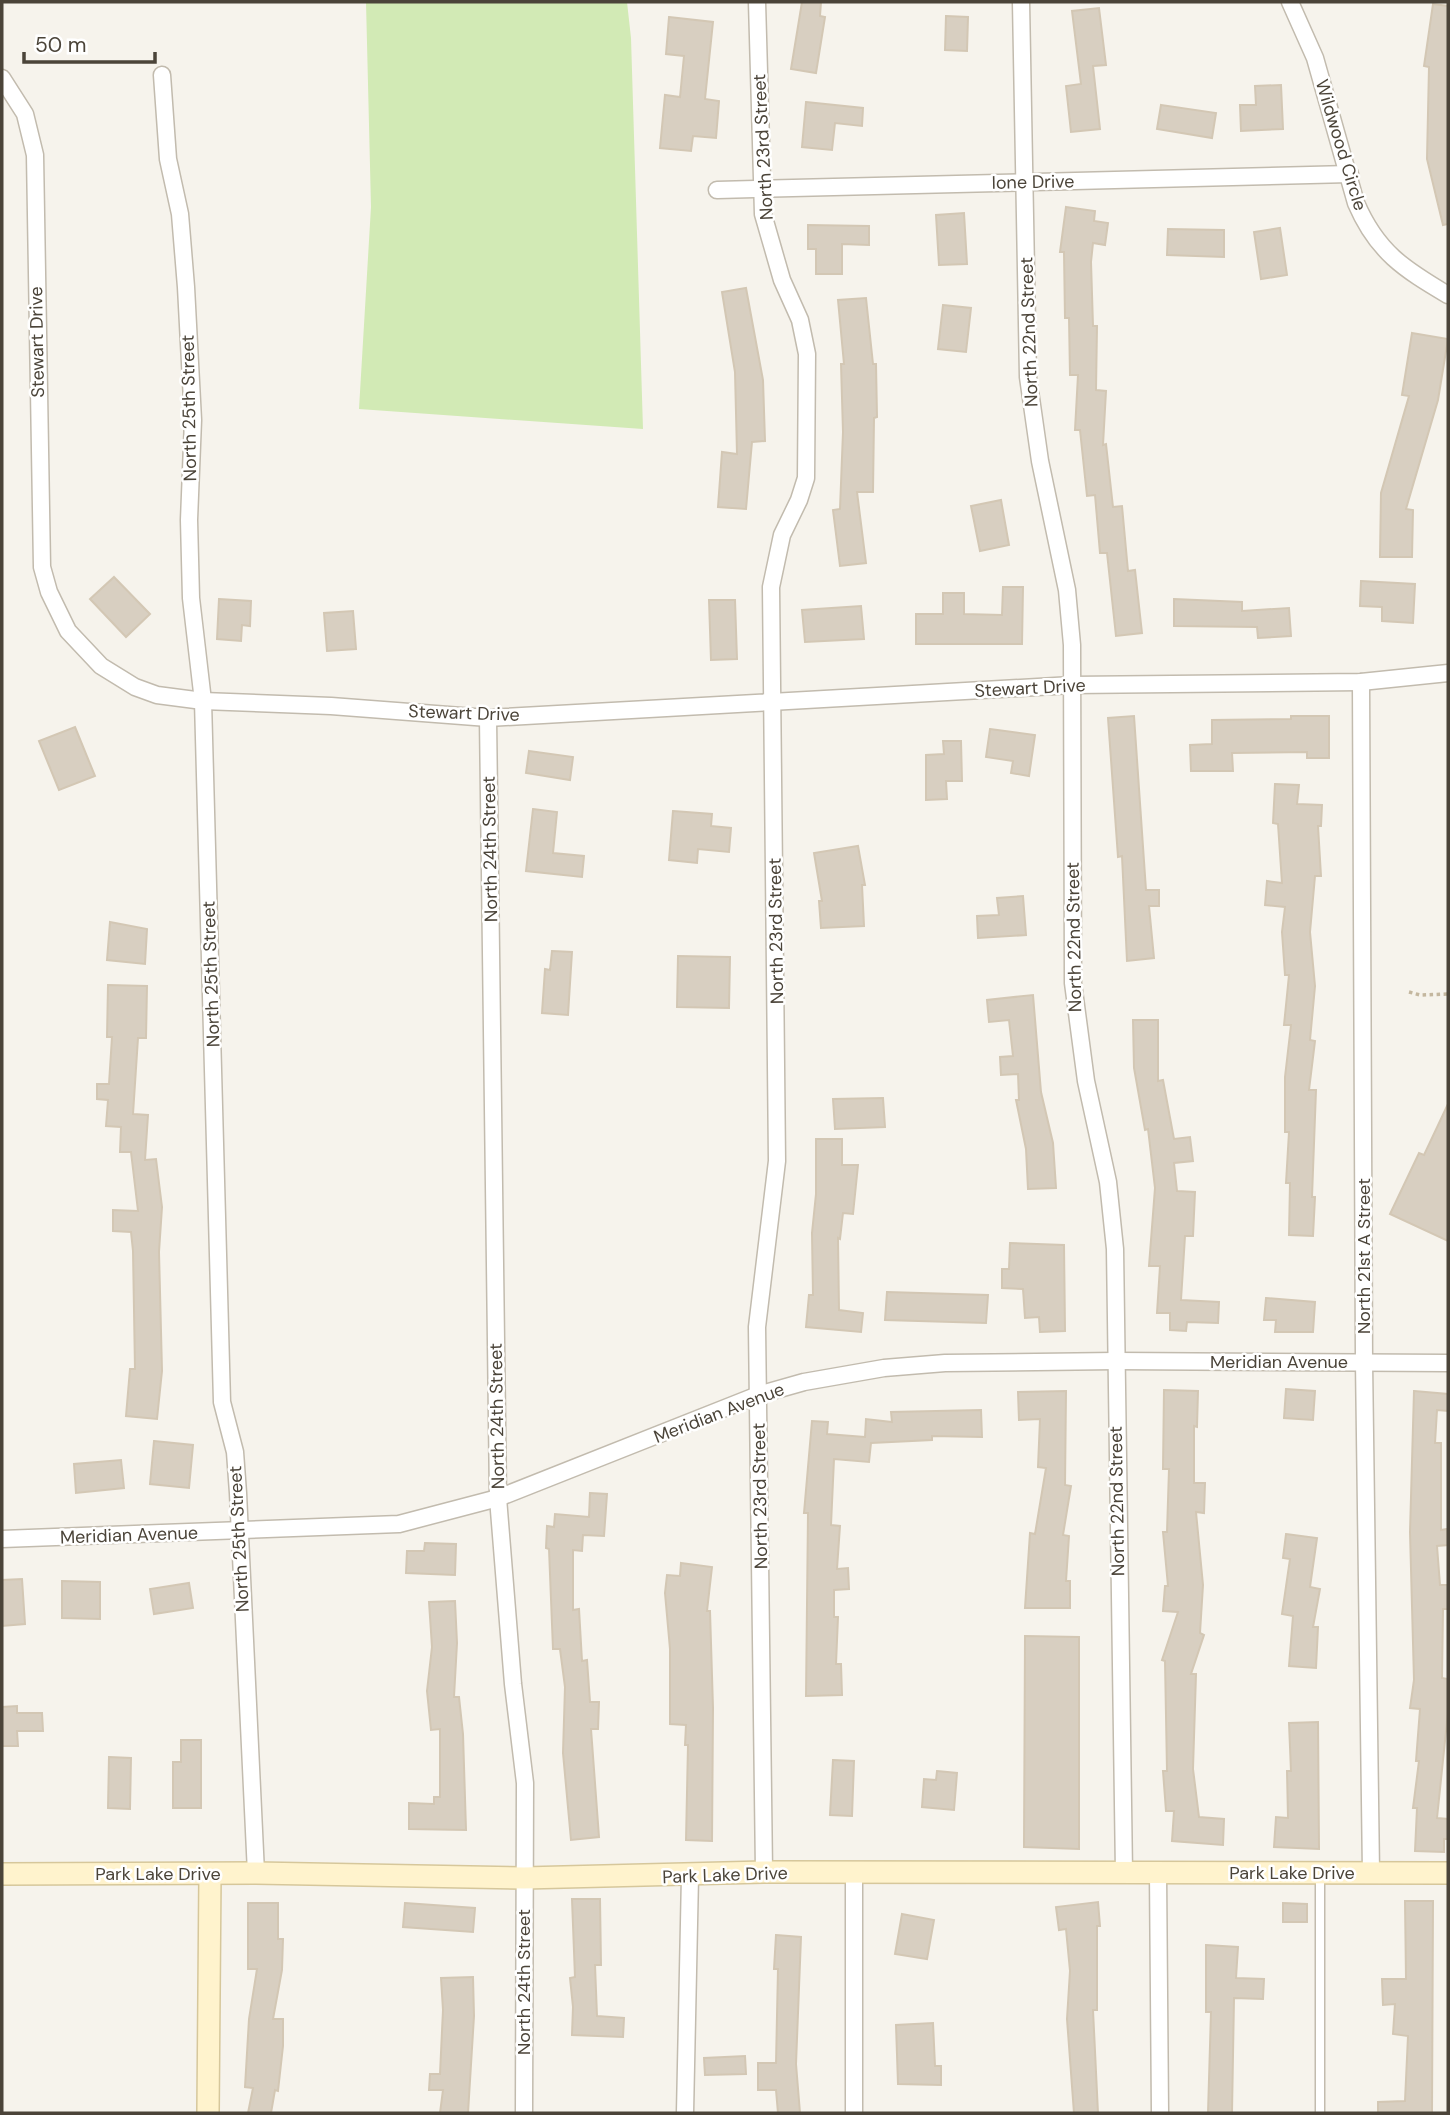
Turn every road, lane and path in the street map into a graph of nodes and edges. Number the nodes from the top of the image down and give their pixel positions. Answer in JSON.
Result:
{"nodes":[{"id":1,"x":757,"y":2,"type":"edge"},
{"id":2,"x":1021,"y":2,"type":"edge"},
{"id":3,"x":1290,"y":2,"type":"edge"},
{"id":4,"x":162,"y":75,"type":"dead end"},
{"id":5,"x":2,"y":78,"type":"edge"},
{"id":6,"x":1350,"y":174,"type":"junction"},
{"id":7,"x":1025,"y":182,"type":"junction"},
{"id":8,"x":762,"y":189,"type":"junction"},
{"id":9,"x":717,"y":190,"type":"dead end"},
{"id":10,"x":1448,"y":295,"type":"edge"},
{"id":11,"x":1448,"y":673,"type":"edge"},
{"id":12,"x":1362,"y":682,"type":"junction"},
{"id":13,"x":1072,"y":685,"type":"junction"},
{"id":14,"x":204,"y":701,"type":"junction"},
{"id":15,"x":774,"y":702,"type":"junction"},
{"id":16,"x":488,"y":718,"type":"junction"},
{"id":17,"x":1409,"y":992,"type":"dead end"},
{"id":18,"x":1448,"y":994,"type":"edge"},
{"id":19,"x":1116,"y":1361,"type":"junction"},
{"id":20,"x":1364,"y":1362,"type":"junction"},
{"id":21,"x":1448,"y":1363,"type":"edge"},
{"id":22,"x":758,"y":1395,"type":"junction"},
{"id":23,"x":498,"y":1499,"type":"junction"},
{"id":24,"x":238,"y":1531,"type":"junction"},
{"id":25,"x":2,"y":1539,"type":"edge"},
{"id":26,"x":764,"y":1872,"type":"junction"},
{"id":27,"x":256,"y":1873,"type":"junction"},
{"id":28,"x":854,"y":1873,"type":"junction"},
{"id":29,"x":1124,"y":1873,"type":"junction"},
{"id":30,"x":1158,"y":1873,"type":"junction"},
{"id":31,"x":1320,"y":1873,"type":"junction"},
{"id":32,"x":1371,"y":1873,"type":"junction"},
{"id":33,"x":2,"y":1874,"type":"edge"},
{"id":34,"x":211,"y":1874,"type":"junction"},
{"id":35,"x":1448,"y":1874,"type":"edge"},
{"id":36,"x":690,"y":1876,"type":"junction"},
{"id":37,"x":524,"y":1878,"type":"junction"},
{"id":38,"x":208,"y":2113,"type":"edge"},
{"id":39,"x":524,"y":2113,"type":"edge"},
{"id":40,"x":685,"y":2113,"type":"edge"},
{"id":41,"x":854,"y":2113,"type":"edge"},
{"id":42,"x":1160,"y":2113,"type":"edge"},
{"id":43,"x":1320,"y":2113,"type":"edge"}],
"edges":[{"from":1,"to":8,"type":"street","name":"North 23rd Street"},
{"from":2,"to":7,"type":"street","name":"North 22nd Street"},
{"from":3,"to":6,"type":"street","name":"Wildwood Circle"},
{"from":4,"to":14,"type":"street","name":"North 25th Street"},
{"from":5,"to":14,"type":"street","name":"Stewart Drive"},
{"from":6,"to":7,"type":"street","name":"Ione Drive"},
{"from":6,"to":10,"type":"street","name":"Wildwood Circle"},
{"from":7,"to":8,"type":"street","name":"Ione Drive"},
{"from":7,"to":13,"type":"street","name":"North 22nd Street"},
{"from":8,"to":9,"type":"street","name":"Ione Drive"},
{"from":8,"to":15,"type":"street","name":"North 23rd Street"},
{"from":11,"to":12,"type":"street","name":"Stewart Drive"},
{"from":12,"to":13,"type":"street","name":"Stewart Drive"},
{"from":12,"to":20,"type":"street","name":"North 21st A Street"},
{"from":13,"to":15,"type":"street","name":"Stewart Drive"},
{"from":13,"to":19,"type":"street","name":"North 22nd Street"},
{"from":14,"to":16,"type":"street","name":"Stewart Drive"},
{"from":14,"to":24,"type":"street","name":"North 25th Street"},
{"from":15,"to":16,"type":"street","name":"Stewart Drive"},
{"from":15,"to":22,"type":"street","name":"North 23rd Street"},
{"from":16,"to":23,"type":"street","name":"North 24th Street"},
{"from":17,"to":18,"type":"path"},
{"from":19,"to":20,"type":"street","name":"Meridian Avenue"},
{"from":19,"to":22,"type":"street","name":"Meridian Avenue"},
{"from":19,"to":29,"type":"street","name":"North 22nd Street"},
{"from":20,"to":21,"type":"street","name":"Meridian Avenue"},
{"from":20,"to":32,"type":"street","name":"North 21st A Street"},
{"from":22,"to":23,"type":"street","name":"Meridian Avenue"},
{"from":22,"to":26,"type":"street","name":"North 23rd Street"},
{"from":23,"to":24,"type":"street","name":"Meridian Avenue"},
{"from":23,"to":37,"type":"street","name":"North 24th Street"},
{"from":24,"to":25,"type":"street","name":"Meridian Avenue"},
{"from":24,"to":27,"type":"street","name":"North 25th Street"},
{"from":26,"to":28,"type":"street","name":"Park Lake Drive"},
{"from":26,"to":36,"type":"street","name":"Park Lake Drive"},
{"from":27,"to":34,"type":"street","name":"Park Lake Drive"},
{"from":27,"to":37,"type":"street","name":"Park Lake Drive"},
{"from":28,"to":29,"type":"street","name":"Park Lake Drive"},
{"from":28,"to":41,"type":"street"},
{"from":29,"to":30,"type":"street","name":"Park Lake Drive"},
{"from":30,"to":31,"type":"street","name":"Park Lake Drive"},
{"from":30,"to":42,"type":"street"},
{"from":31,"to":32,"type":"street","name":"Park Lake Drive"},
{"from":31,"to":43,"type":"lane"},
{"from":32,"to":35,"type":"street","name":"Park Lake Drive"},
{"from":33,"to":34,"type":"street","name":"Park Lake Drive"},
{"from":34,"to":38,"type":"street"},
{"from":36,"to":37,"type":"street","name":"Park Lake Drive"},
{"from":36,"to":40,"type":"street"},
{"from":37,"to":39,"type":"street","name":"North 24th Street"}]}
